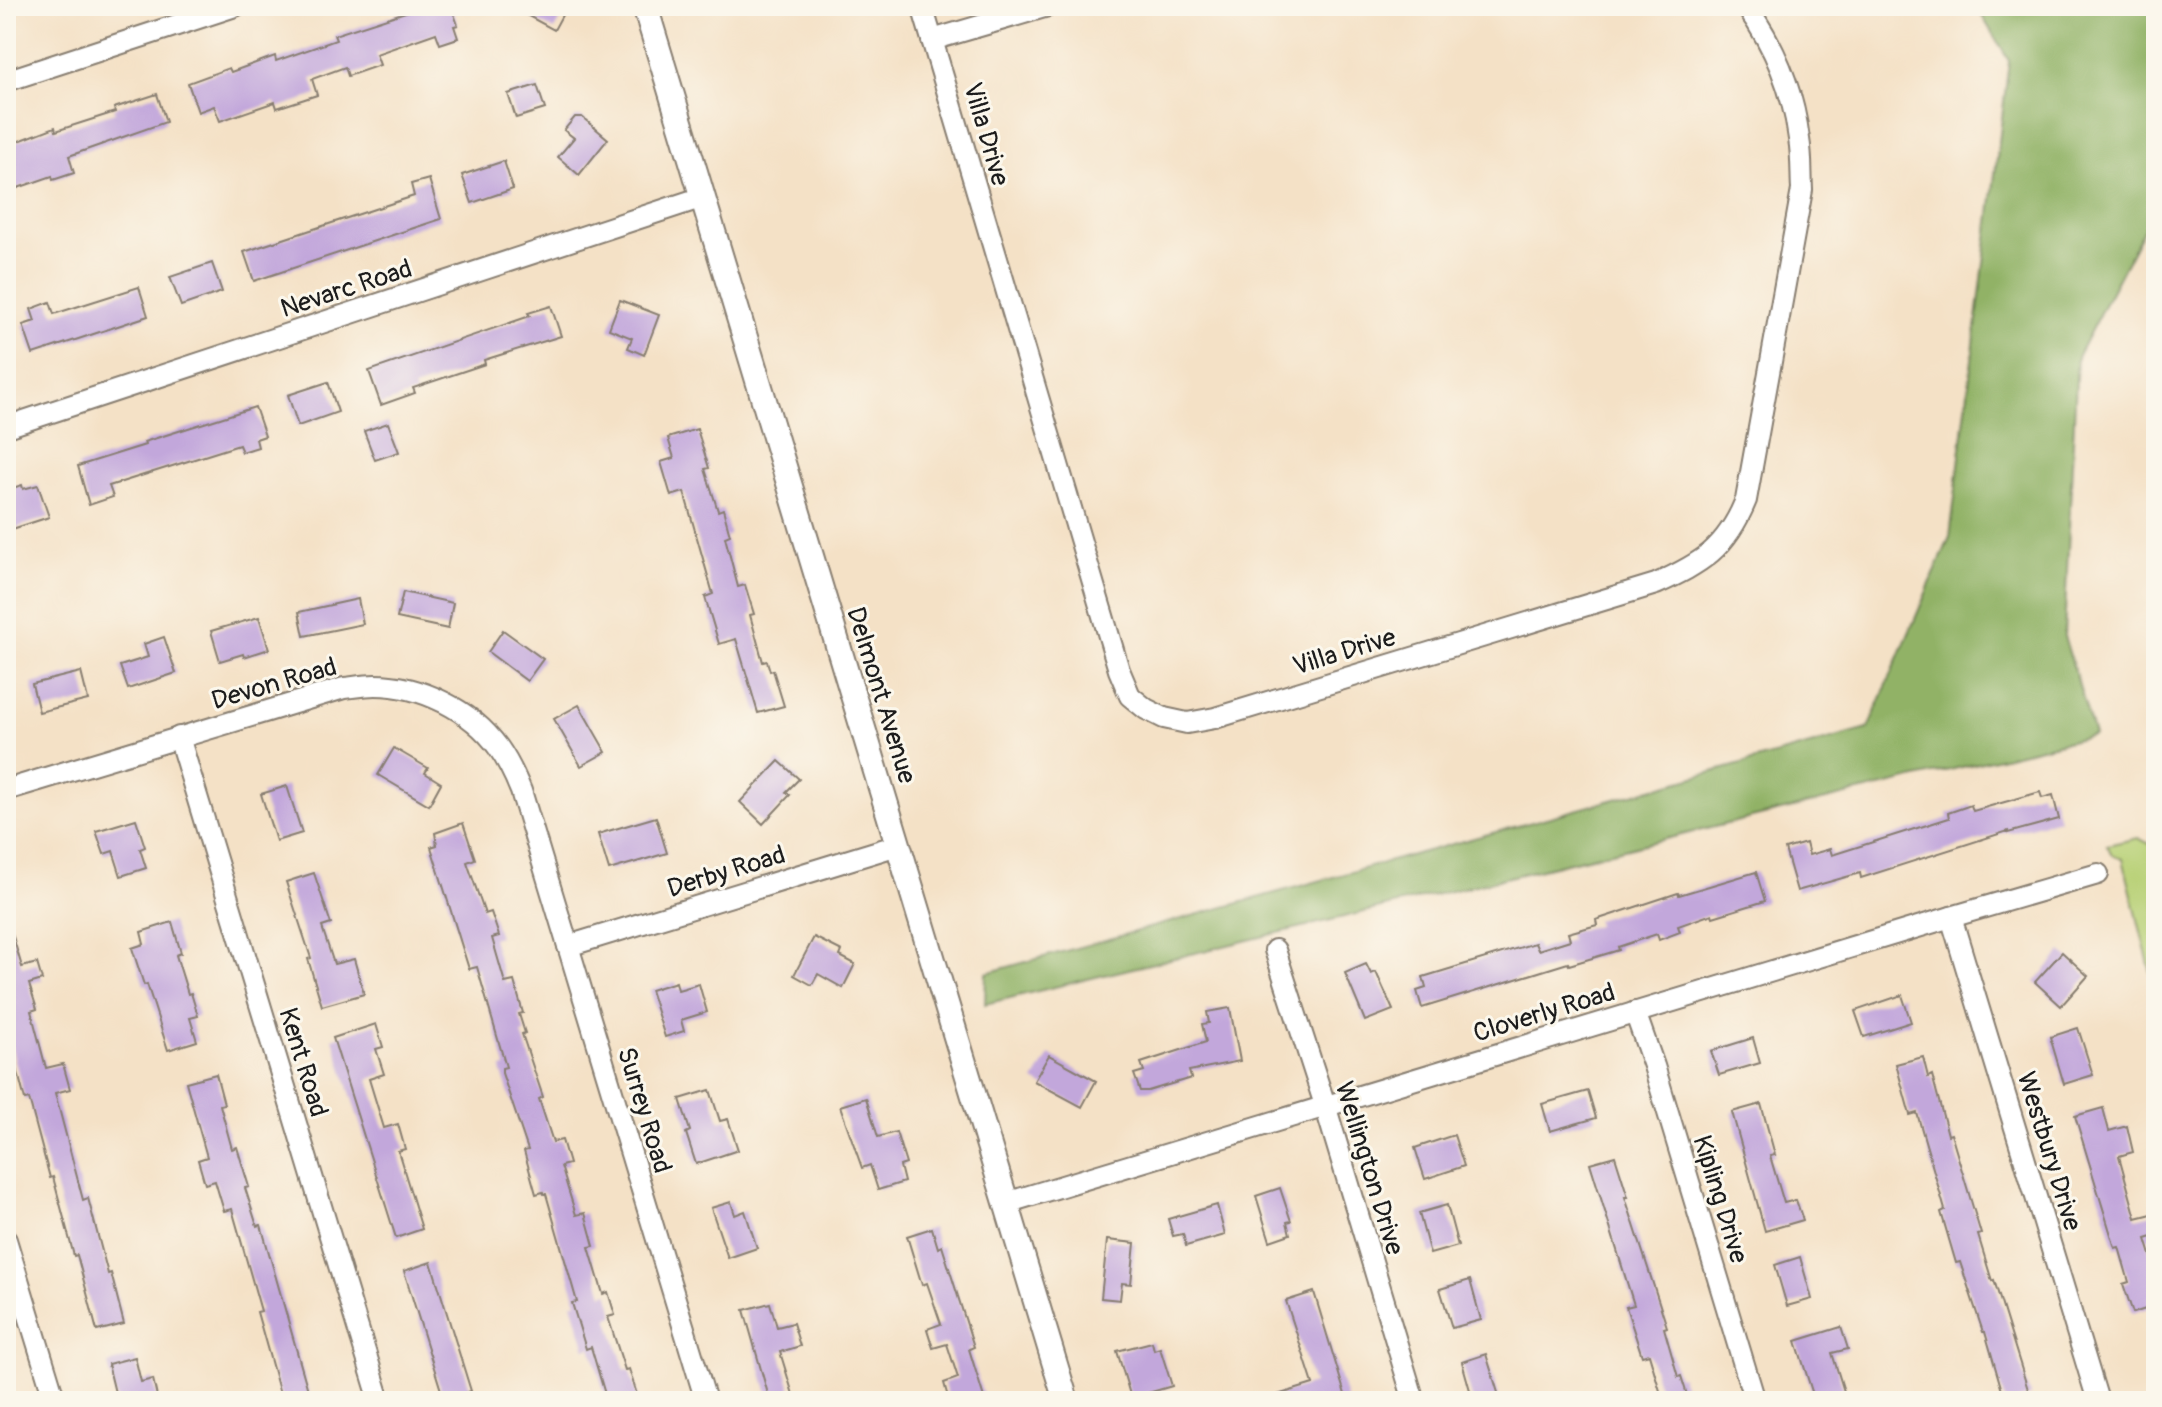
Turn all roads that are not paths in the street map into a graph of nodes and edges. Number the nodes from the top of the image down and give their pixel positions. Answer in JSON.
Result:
{"nodes":[{"id":1,"x":235,"y":6,"type":"edge"},
{"id":2,"x":645,"y":6,"type":"edge"},
{"id":3,"x":922,"y":6,"type":"edge"},
{"id":4,"x":1048,"y":6,"type":"edge"},
{"id":5,"x":1746,"y":6,"type":"edge"},
{"id":6,"x":932,"y":40,"type":"junction"},
{"id":7,"x":6,"y":81,"type":"edge"},
{"id":8,"x":703,"y":197,"type":"junction"},
{"id":9,"x":6,"y":427,"type":"edge"},
{"id":10,"x":179,"y":737,"type":"junction"},
{"id":11,"x":6,"y":790,"type":"edge"},
{"id":12,"x":534,"y":834,"type":"joint"},
{"id":13,"x":898,"y":845,"type":"junction"},
{"id":14,"x":2098,"y":874,"type":"dead end"},
{"id":15,"x":1951,"y":917,"type":"junction"},
{"id":16,"x":568,"y":946,"type":"junction"},
{"id":17,"x":1275,"y":950,"type":"dead end"},
{"id":18,"x":1635,"y":1012,"type":"junction"},
{"id":19,"x":1325,"y":1105,"type":"junction"},
{"id":20,"x":1006,"y":1203,"type":"junction"},
{"id":21,"x":6,"y":1240,"type":"edge"},
{"id":22,"x":55,"y":1401,"type":"edge"},
{"id":23,"x":380,"y":1401,"type":"edge"},
{"id":24,"x":706,"y":1401,"type":"edge"},
{"id":25,"x":1066,"y":1401,"type":"edge"},
{"id":26,"x":1414,"y":1401,"type":"edge"},
{"id":27,"x":1755,"y":1401,"type":"edge"},
{"id":28,"x":2098,"y":1401,"type":"edge"}],
"edges":[{"from":1,"to":7,"type":"street"},
{"from":2,"to":8,"type":"street","name":"Delmont Avenue"},
{"from":3,"to":6,"type":"street","name":"Villa Drive"},
{"from":4,"to":6,"type":"street"},
{"from":5,"to":6,"type":"street","name":"Villa Drive"},
{"from":8,"to":9,"type":"street","name":"Nevarc Road"},
{"from":8,"to":13,"type":"street","name":"Delmont Avenue"},
{"from":10,"to":11,"type":"street","name":"Devon Road"},
{"from":10,"to":12,"type":"street","name":"Devon Road"},
{"from":10,"to":23,"type":"street","name":"Kent Road"},
{"from":12,"to":16,"type":"street","name":"Surrey Road"},
{"from":13,"to":16,"type":"street","name":"Derby Road"},
{"from":13,"to":20,"type":"street","name":"Delmont Avenue"},
{"from":14,"to":15,"type":"street","name":"Cloverly Road"},
{"from":15,"to":18,"type":"street","name":"Cloverly Road"},
{"from":15,"to":28,"type":"street","name":"Westbury Drive"},
{"from":16,"to":24,"type":"street","name":"Surrey Road"},
{"from":17,"to":19,"type":"street","name":"Wellington Drive"},
{"from":18,"to":19,"type":"street","name":"Cloverly Road"},
{"from":18,"to":27,"type":"street","name":"Kipling Drive"},
{"from":19,"to":20,"type":"street","name":"Cloverly Road"},
{"from":19,"to":26,"type":"street","name":"Wellington Drive"},
{"from":20,"to":25,"type":"street","name":"Delmont Avenue"},
{"from":21,"to":22,"type":"street"}]}
